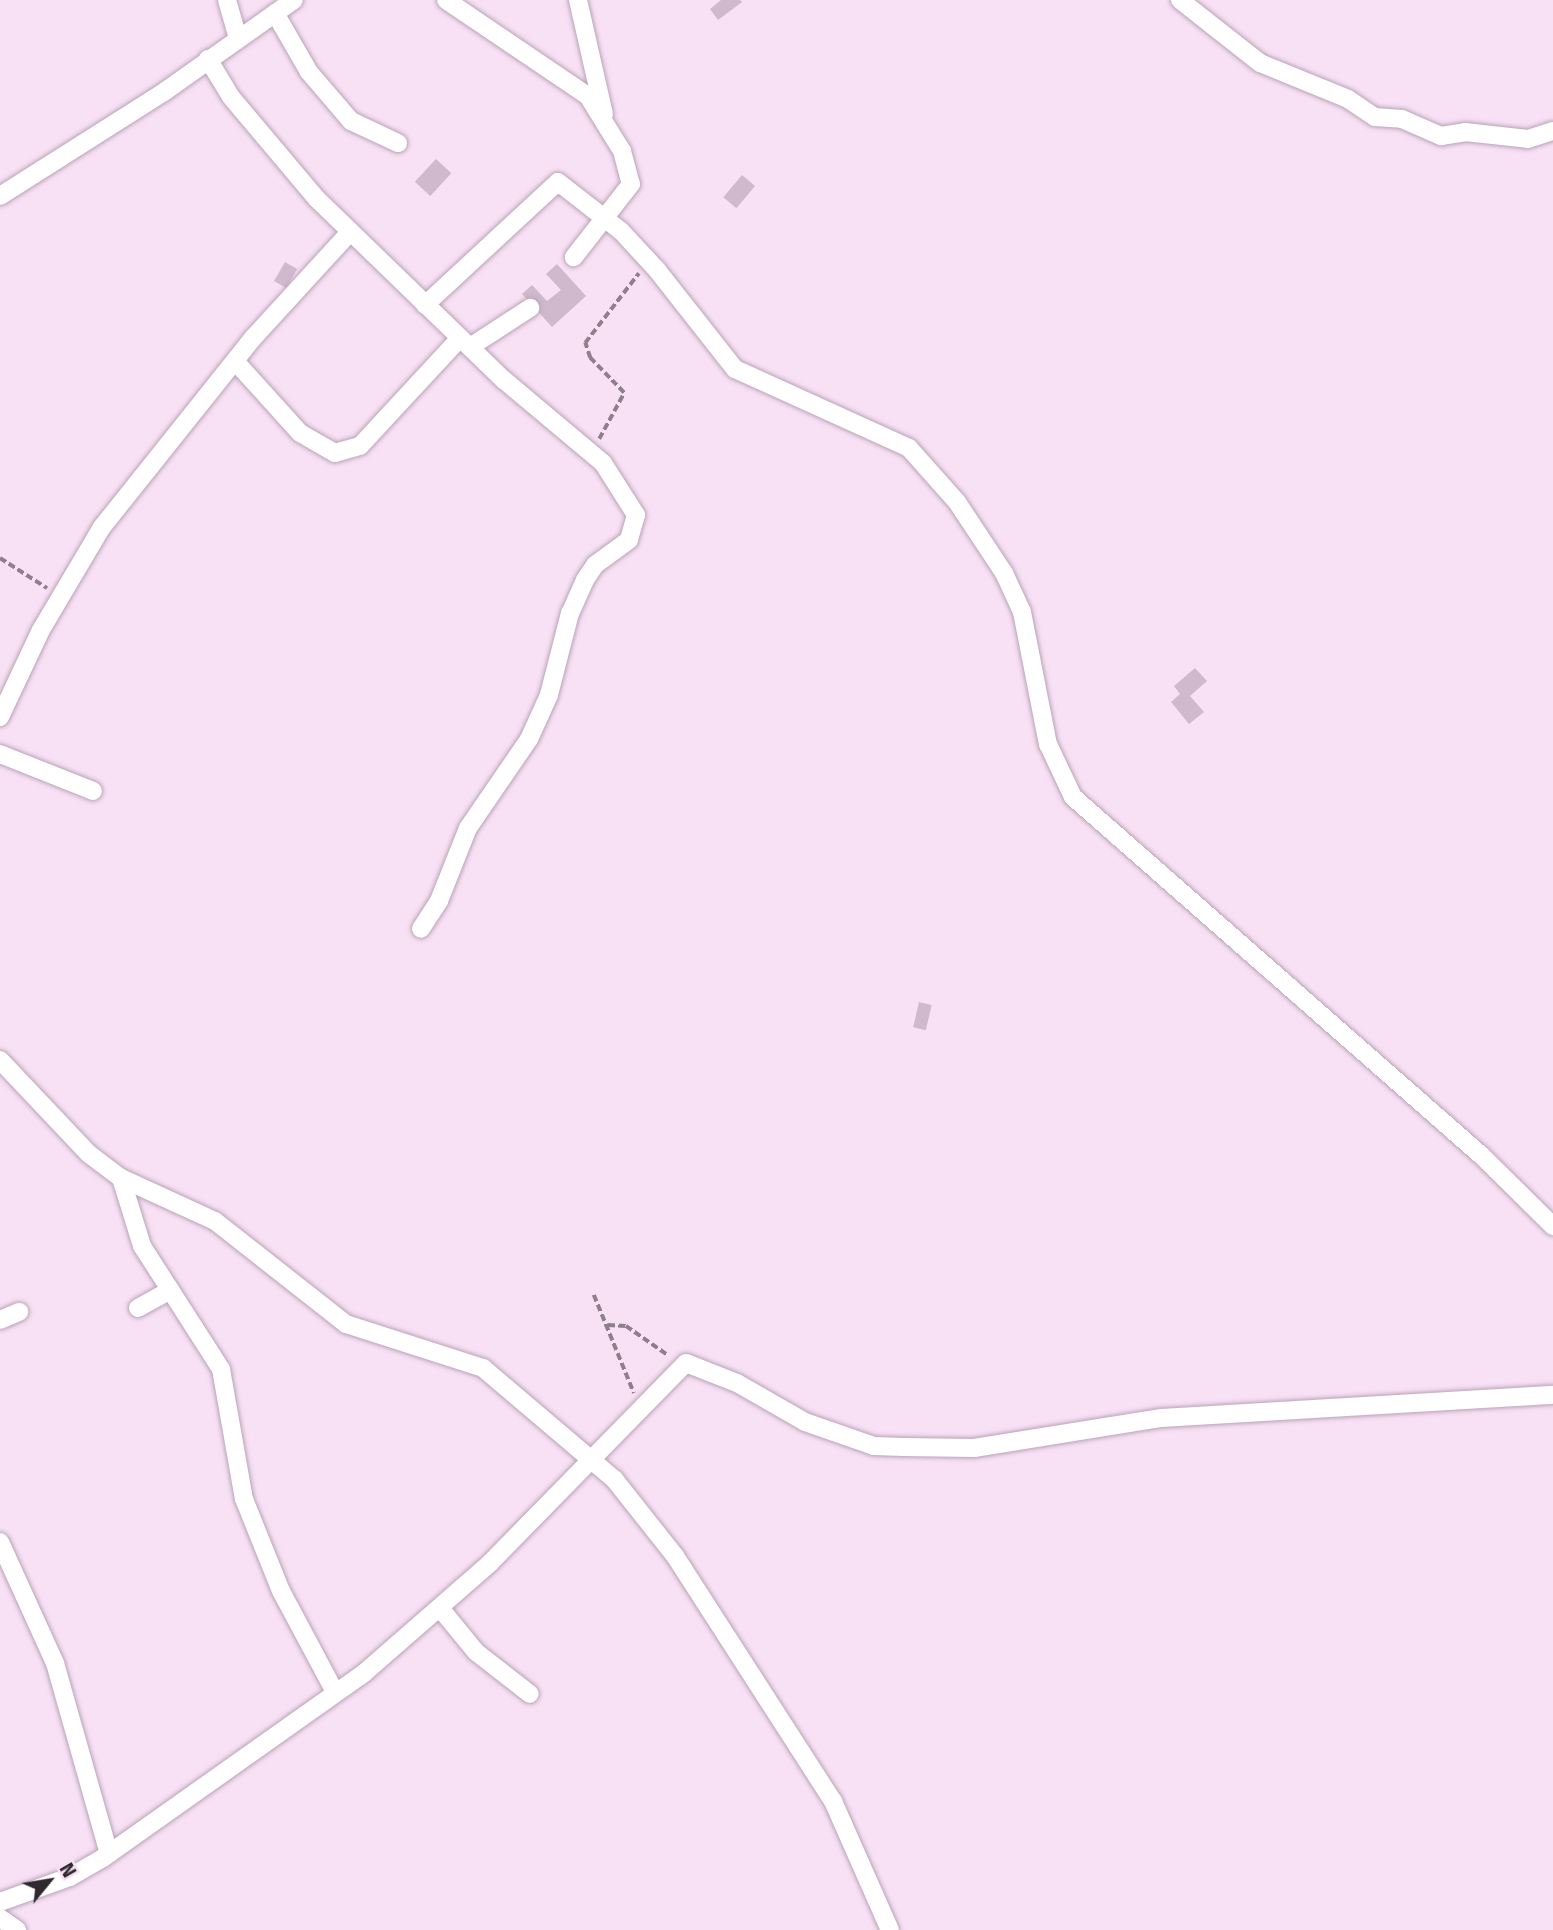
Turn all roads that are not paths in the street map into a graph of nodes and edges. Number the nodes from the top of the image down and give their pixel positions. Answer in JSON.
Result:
{"nodes":[{"id":1,"x":227,"y":0,"type":"edge"},
{"id":2,"x":295,"y":0,"type":"edge"},
{"id":3,"x":446,"y":0,"type":"edge"},
{"id":4,"x":578,"y":0,"type":"edge"},
{"id":5,"x":1180,"y":0,"type":"edge"},
{"id":6,"x":275,"y":13,"type":"junction"},
{"id":7,"x":238,"y":38,"type":"junction"},
{"id":8,"x":208,"y":59,"type":"junction"},
{"id":9,"x":606,"y":124,"type":"junction"},
{"id":10,"x":1553,"y":131,"type":"edge"},
{"id":11,"x":398,"y":144,"type":"dead end"},
{"id":12,"x":0,"y":196,"type":"edge"},
{"id":13,"x":603,"y":218,"type":"junction"},
{"id":14,"x":350,"y":232,"type":"junction"},
{"id":15,"x":574,"y":257,"type":"dead end"},
{"id":16,"x":425,"y":305,"type":"junction"},
{"id":17,"x":530,"y":308,"type":"dead end"},
{"id":18,"x":465,"y":342,"type":"junction"},
{"id":19,"x":235,"y":361,"type":"junction"},
{"id":20,"x":0,"y":717,"type":"edge"},
{"id":21,"x":0,"y":754,"type":"edge"},
{"id":22,"x":93,"y":791,"type":"dead end"},
{"id":23,"x":421,"y":929,"type":"dead end"},
{"id":24,"x":0,"y":1060,"type":"edge"},
{"id":25,"x":121,"y":1178,"type":"junction"},
{"id":26,"x":1553,"y":1226,"type":"edge"},
{"id":27,"x":170,"y":1290,"type":"junction"},
{"id":28,"x":138,"y":1308,"type":"dead end"},
{"id":29,"x":19,"y":1312,"type":"dead end"},
{"id":30,"x":0,"y":1320,"type":"edge"},
{"id":31,"x":1553,"y":1395,"type":"edge"},
{"id":32,"x":593,"y":1458,"type":"junction"},
{"id":33,"x":0,"y":1542,"type":"edge"},
{"id":34,"x":440,"y":1608,"type":"junction"},
{"id":35,"x":335,"y":1692,"type":"junction"},
{"id":36,"x":530,"y":1694,"type":"dead end"},
{"id":37,"x":109,"y":1854,"type":"junction"},
{"id":38,"x":0,"y":1902,"type":"edge"},
{"id":39,"x":0,"y":1918,"type":"edge"},
{"id":40,"x":17,"y":1930,"type":"edge"},
{"id":41,"x":890,"y":1930,"type":"edge"}],
"edges":[{"from":1,"to":7,"type":"street"},
{"from":2,"to":6,"type":"street"},
{"from":3,"to":9,"type":"street"},
{"from":4,"to":9,"type":"street"},
{"from":5,"to":10,"type":"street"},
{"from":6,"to":7,"type":"street"},
{"from":6,"to":11,"type":"street"},
{"from":7,"to":8,"type":"street"},
{"from":8,"to":12,"type":"street"},
{"from":8,"to":14,"type":"street"},
{"from":9,"to":13,"type":"street"},
{"from":13,"to":15,"type":"street"},
{"from":13,"to":16,"type":"street"},
{"from":13,"to":26,"type":"street"},
{"from":14,"to":16,"type":"street"},
{"from":14,"to":19,"type":"street"},
{"from":16,"to":18,"type":"street"},
{"from":17,"to":18,"type":"street"},
{"from":18,"to":19,"type":"street"},
{"from":18,"to":23,"type":"street"},
{"from":19,"to":20,"type":"street"},
{"from":21,"to":22,"type":"street"},
{"from":24,"to":25,"type":"street"},
{"from":25,"to":27,"type":"street"},
{"from":25,"to":32,"type":"street"},
{"from":27,"to":28,"type":"street"},
{"from":27,"to":35,"type":"street"},
{"from":29,"to":30,"type":"street"},
{"from":31,"to":32,"type":"street"},
{"from":32,"to":34,"type":"street"},
{"from":32,"to":41,"type":"street"},
{"from":33,"to":37,"type":"street"},
{"from":34,"to":35,"type":"street"},
{"from":34,"to":36,"type":"street"},
{"from":35,"to":37,"type":"street"},
{"from":37,"to":38,"type":"street"},
{"from":39,"to":40,"type":"street"}]}
